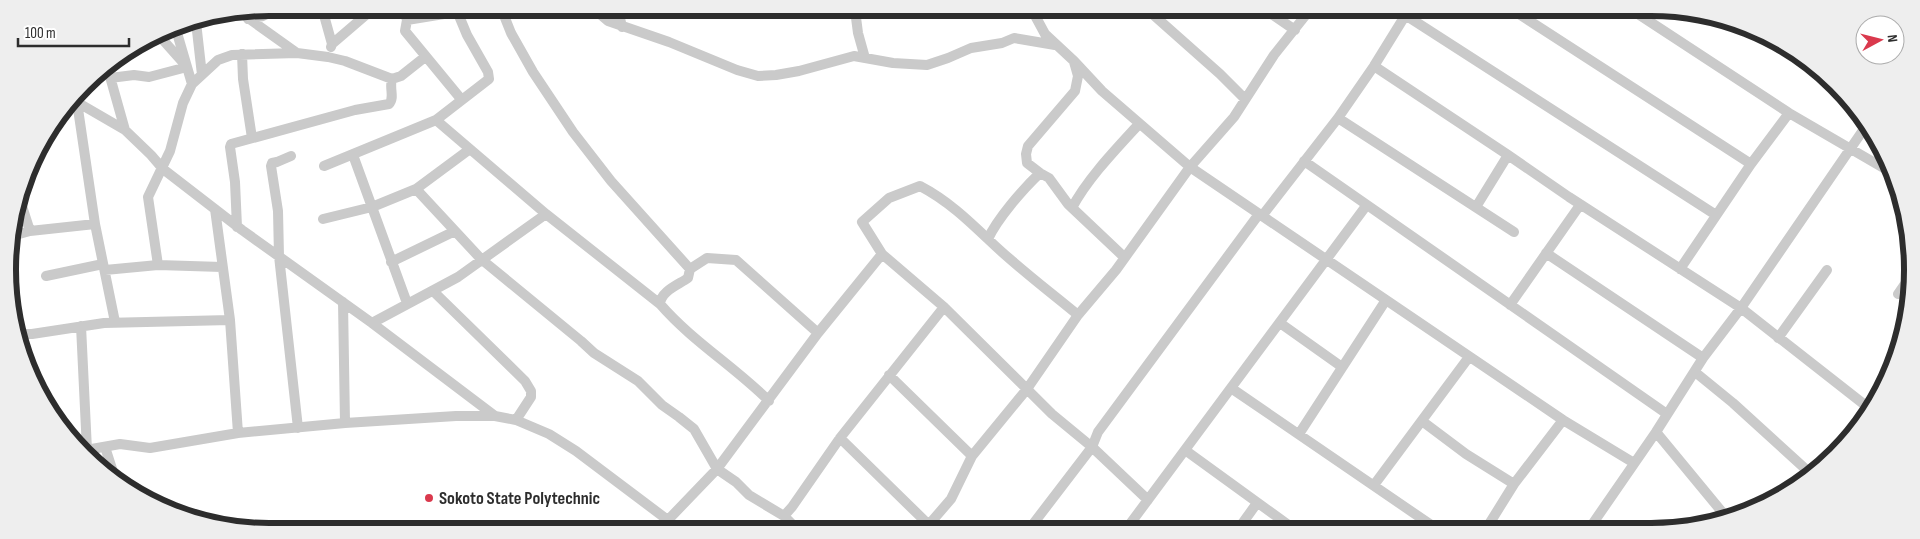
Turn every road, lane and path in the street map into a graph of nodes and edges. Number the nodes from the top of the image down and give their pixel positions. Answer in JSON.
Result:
{"nodes":[{"id":1,"x":324,"y":16,"type":"edge"},
{"id":2,"x":365,"y":16,"type":"edge"},
{"id":3,"x":406,"y":16,"type":"edge"},
{"id":4,"x":429,"y":16,"type":"edge"},
{"id":5,"x":462,"y":16,"type":"edge"},
{"id":6,"x":504,"y":16,"type":"edge"},
{"id":7,"x":602,"y":16,"type":"edge"},
{"id":8,"x":620,"y":16,"type":"edge"},
{"id":9,"x":856,"y":16,"type":"edge"},
{"id":10,"x":1035,"y":16,"type":"edge"},
{"id":11,"x":1156,"y":16,"type":"edge"},
{"id":12,"x":1275,"y":16,"type":"edge"},
{"id":13,"x":1305,"y":16,"type":"edge"},
{"id":14,"x":1402,"y":16,"type":"edge"},
{"id":15,"x":1409,"y":16,"type":"edge"},
{"id":16,"x":1522,"y":16,"type":"edge"},
{"id":17,"x":1644,"y":16,"type":"edge"},
{"id":18,"x":247,"y":17,"type":"edge"},
{"id":19,"x":407,"y":20,"type":"junction"},
{"id":20,"x":197,"y":27,"type":"edge"},
{"id":21,"x":622,"y":27,"type":"junction"},
{"id":22,"x":1294,"y":30,"type":"junction"},
{"id":23,"x":178,"y":34,"type":"edge"},
{"id":24,"x":164,"y":39,"type":"edge"},
{"id":25,"x":332,"y":44,"type":"junction"},
{"id":26,"x":1056,"y":45,"type":"junction"},
{"id":27,"x":297,"y":53,"type":"junction"},
{"id":28,"x":242,"y":54,"type":"junction"},
{"id":29,"x":328,"y":57,"type":"junction"},
{"id":30,"x":425,"y":57,"type":"junction"},
{"id":31,"x":865,"y":58,"type":"junction"},
{"id":32,"x":1074,"y":61,"type":"junction"},
{"id":33,"x":1374,"y":66,"type":"junction"},
{"id":34,"x":187,"y":67,"type":"junction"},
{"id":35,"x":109,"y":74,"type":"edge"},
{"id":36,"x":202,"y":75,"type":"junction"},
{"id":37,"x":110,"y":78,"type":"junction"},
{"id":38,"x":392,"y":79,"type":"junction"},
{"id":39,"x":192,"y":84,"type":"junction"},
{"id":40,"x":461,"y":99,"type":"junction"},
{"id":41,"x":1245,"y":100,"type":"junction"},
{"id":42,"x":79,"y":103,"type":"edge"},
{"id":43,"x":77,"y":106,"type":"edge"},
{"id":44,"x":1789,"y":113,"type":"junction"},
{"id":45,"x":1338,"y":118,"type":"junction"},
{"id":46,"x":436,"y":120,"type":"junction"},
{"id":47,"x":1139,"y":124,"type":"junction"},
{"id":48,"x":126,"y":130,"type":"junction"},
{"id":49,"x":1862,"y":131,"type":"edge"},
{"id":50,"x":252,"y":138,"type":"junction"},
{"id":51,"x":1851,"y":148,"type":"junction"},
{"id":52,"x":470,"y":149,"type":"junction"},
{"id":53,"x":353,"y":155,"type":"junction"},
{"id":54,"x":1508,"y":155,"type":"junction"},
{"id":55,"x":291,"y":156,"type":"dead end"},
{"id":56,"x":1304,"y":161,"type":"junction"},
{"id":57,"x":1751,"y":164,"type":"junction"},
{"id":58,"x":324,"y":166,"type":"dead end"},
{"id":59,"x":1190,"y":167,"type":"junction"},
{"id":60,"x":1882,"y":167,"type":"edge"},
{"id":61,"x":163,"y":169,"type":"junction"},
{"id":62,"x":1040,"y":173,"type":"junction"},
{"id":63,"x":416,"y":189,"type":"junction"},
{"id":64,"x":1580,"y":204,"type":"junction"},
{"id":65,"x":1366,"y":206,"type":"junction"},
{"id":66,"x":372,"y":207,"type":"junction"},
{"id":67,"x":1476,"y":207,"type":"junction"},
{"id":68,"x":1072,"y":208,"type":"junction"},
{"id":69,"x":215,"y":209,"type":"junction"},
{"id":70,"x":23,"y":210,"type":"edge"},
{"id":71,"x":546,"y":214,"type":"junction"},
{"id":72,"x":1260,"y":215,"type":"junction"},
{"id":73,"x":1716,"y":215,"type":"junction"},
{"id":74,"x":323,"y":219,"type":"dead end"},
{"id":75,"x":95,"y":224,"type":"junction"},
{"id":76,"x":237,"y":227,"type":"junction"},
{"id":77,"x":30,"y":231,"type":"junction"},
{"id":78,"x":455,"y":231,"type":"junction"},
{"id":79,"x":1514,"y":232,"type":"dead end"},
{"id":80,"x":18,"y":234,"type":"edge"},
{"id":81,"x":988,"y":239,"type":"junction"},
{"id":82,"x":1546,"y":253,"type":"junction"},
{"id":83,"x":882,"y":254,"type":"junction"},
{"id":84,"x":279,"y":256,"type":"junction"},
{"id":85,"x":1124,"y":257,"type":"junction"},
{"id":86,"x":482,"y":259,"type":"junction"},
{"id":87,"x":1326,"y":260,"type":"junction"},
{"id":88,"x":391,"y":262,"type":"junction"},
{"id":89,"x":158,"y":265,"type":"junction"},
{"id":90,"x":104,"y":267,"type":"junction"},
{"id":91,"x":222,"y":267,"type":"junction"},
{"id":92,"x":1680,"y":269,"type":"junction"},
{"id":93,"x":690,"y":270,"type":"junction"},
{"id":94,"x":1827,"y":270,"type":"dead end"},
{"id":95,"x":46,"y":276,"type":"dead end"},
{"id":96,"x":1903,"y":288,"type":"edge"},
{"id":97,"x":433,"y":291,"type":"junction"},
{"id":98,"x":1898,"y":294,"type":"dead end"},
{"id":99,"x":1386,"y":300,"type":"junction"},
{"id":100,"x":343,"y":302,"type":"junction"},
{"id":101,"x":407,"y":303,"type":"junction"},
{"id":102,"x":660,"y":304,"type":"junction"},
{"id":103,"x":1510,"y":305,"type":"junction"},
{"id":104,"x":944,"y":307,"type":"junction"},
{"id":105,"x":1741,"y":308,"type":"junction"},
{"id":106,"x":1078,"y":315,"type":"junction"},
{"id":107,"x":230,"y":320,"type":"junction"},
{"id":108,"x":115,"y":322,"type":"junction"},
{"id":109,"x":372,"y":323,"type":"junction"},
{"id":110,"x":1280,"y":323,"type":"junction"},
{"id":111,"x":81,"y":326,"type":"junction"},
{"id":112,"x":818,"y":333,"type":"junction"},
{"id":113,"x":25,"y":334,"type":"edge"},
{"id":114,"x":1778,"y":338,"type":"junction"},
{"id":115,"x":1470,"y":357,"type":"junction"},
{"id":116,"x":1703,"y":358,"type":"junction"},
{"id":117,"x":1342,"y":367,"type":"junction"},
{"id":118,"x":1695,"y":372,"type":"junction"},
{"id":119,"x":889,"y":375,"type":"junction"},
{"id":120,"x":1231,"y":388,"type":"junction"},
{"id":121,"x":1027,"y":389,"type":"junction"},
{"id":122,"x":769,"y":401,"type":"junction"},
{"id":123,"x":1864,"y":405,"type":"edge"},
{"id":124,"x":1667,"y":414,"type":"junction"},
{"id":125,"x":495,"y":416,"type":"junction"},
{"id":126,"x":516,"y":420,"type":"junction"},
{"id":127,"x":1563,"y":420,"type":"junction"},
{"id":128,"x":1422,"y":421,"type":"junction"},
{"id":129,"x":345,"y":423,"type":"junction"},
{"id":130,"x":298,"y":428,"type":"junction"},
{"id":131,"x":1656,"y":432,"type":"junction"},
{"id":132,"x":238,"y":433,"type":"junction"},
{"id":133,"x":1299,"y":434,"type":"junction"},
{"id":134,"x":840,"y":438,"type":"junction"},
{"id":135,"x":86,"y":444,"type":"edge"},
{"id":136,"x":105,"y":447,"type":"junction"},
{"id":137,"x":1092,"y":447,"type":"junction"},
{"id":138,"x":90,"y":449,"type":"edge"},
{"id":139,"x":1185,"y":450,"type":"junction"},
{"id":140,"x":972,"y":456,"type":"junction"},
{"id":141,"x":1634,"y":464,"type":"junction"},
{"id":142,"x":112,"y":467,"type":"edge"},
{"id":143,"x":717,"y":469,"type":"junction"},
{"id":144,"x":1806,"y":469,"type":"edge"},
{"id":145,"x":1514,"y":484,"type":"junction"},
{"id":146,"x":1374,"y":485,"type":"junction"},
{"id":147,"x":1148,"y":500,"type":"junction"},
{"id":148,"x":1257,"y":503,"type":"junction"},
{"id":149,"x":1722,"y":512,"type":"edge"},
{"id":150,"x":784,"y":516,"type":"junction"},
{"id":151,"x":668,"y":520,"type":"junction"},
{"id":152,"x":672,"y":523,"type":"edge"},
{"id":153,"x":791,"y":523,"type":"edge"},
{"id":154,"x":925,"y":523,"type":"edge"},
{"id":155,"x":931,"y":523,"type":"edge"},
{"id":156,"x":1034,"y":523,"type":"edge"},
{"id":157,"x":1131,"y":523,"type":"edge"},
{"id":158,"x":1243,"y":523,"type":"edge"},
{"id":159,"x":1287,"y":523,"type":"edge"},
{"id":160,"x":1428,"y":523,"type":"edge"},
{"id":161,"x":1490,"y":523,"type":"edge"},
{"id":162,"x":1593,"y":523,"type":"edge"}],
"edges":[{"from":1,"to":25,"type":"street"},
{"from":2,"to":25,"type":"street"},
{"from":3,"to":19,"type":"street"},
{"from":4,"to":19,"type":"street"},
{"from":5,"to":40,"type":"street"},
{"from":6,"to":93,"type":"street"},
{"from":7,"to":21,"type":"street"},
{"from":8,"to":21,"type":"street"},
{"from":9,"to":31,"type":"street"},
{"from":10,"to":26,"type":"street"},
{"from":11,"to":41,"type":"street"},
{"from":12,"to":22,"type":"street"},
{"from":13,"to":22,"type":"street"},
{"from":14,"to":33,"type":"street"},
{"from":15,"to":73,"type":"street"},
{"from":16,"to":57,"type":"street"},
{"from":17,"to":44,"type":"street"},
{"from":18,"to":27,"type":"street"},
{"from":19,"to":30,"type":"street"},
{"from":20,"to":36,"type":"street"},
{"from":21,"to":31,"type":"street"},
{"from":22,"to":41,"type":"street"},
{"from":23,"to":34,"type":"street"},
{"from":24,"to":34,"type":"street"},
{"from":25,"to":29,"type":"street"},
{"from":26,"to":31,"type":"street"},
{"from":26,"to":32,"type":"street"},
{"from":27,"to":28,"type":"street"},
{"from":27,"to":29,"type":"street"},
{"from":28,"to":36,"type":"street"},
{"from":28,"to":50,"type":"street"},
{"from":29,"to":38,"type":"street"},
{"from":30,"to":38,"type":"street"},
{"from":30,"to":40,"type":"street"},
{"from":32,"to":47,"type":"street"},
{"from":32,"to":62,"type":"street"},
{"from":33,"to":45,"type":"street"},
{"from":33,"to":54,"type":"street"},
{"from":34,"to":37,"type":"street"},
{"from":34,"to":39,"type":"street"},
{"from":35,"to":37,"type":"street"},
{"from":36,"to":39,"type":"street"},
{"from":37,"to":48,"type":"street"},
{"from":38,"to":50,"type":"street"},
{"from":39,"to":61,"type":"street"},
{"from":40,"to":46,"type":"street"},
{"from":41,"to":59,"type":"street"},
{"from":42,"to":48,"type":"street"},
{"from":43,"to":75,"type":"street"},
{"from":44,"to":51,"type":"street"},
{"from":44,"to":57,"type":"street"},
{"from":45,"to":56,"type":"street"},
{"from":45,"to":67,"type":"street"},
{"from":46,"to":52,"type":"street"},
{"from":46,"to":53,"type":"street"},
{"from":47,"to":59,"type":"street"},
{"from":47,"to":68,"type":"street"},
{"from":48,"to":61,"type":"street"},
{"from":49,"to":51,"type":"street"},
{"from":50,"to":76,"type":"street"},
{"from":51,"to":60,"type":"street"},
{"from":51,"to":105,"type":"street"},
{"from":52,"to":63,"type":"street"},
{"from":52,"to":71,"type":"street"},
{"from":53,"to":58,"type":"street"},
{"from":53,"to":66,"type":"street"},
{"from":54,"to":64,"type":"street"},
{"from":54,"to":67,"type":"street"},
{"from":55,"to":84,"type":"street"},
{"from":56,"to":65,"type":"street"},
{"from":56,"to":72,"type":"street"},
{"from":57,"to":73,"type":"street"},
{"from":59,"to":72,"type":"street"},
{"from":59,"to":85,"type":"street"},
{"from":61,"to":69,"type":"street"},
{"from":61,"to":89,"type":"street"},
{"from":62,"to":68,"type":"street"},
{"from":62,"to":81,"type":"street"},
{"from":63,"to":66,"type":"street"},
{"from":63,"to":78,"type":"street"},
{"from":64,"to":82,"type":"street"},
{"from":64,"to":92,"type":"street"},
{"from":65,"to":87,"type":"street"},
{"from":65,"to":103,"type":"street"},
{"from":66,"to":74,"type":"street"},
{"from":66,"to":88,"type":"street"},
{"from":67,"to":79,"type":"street"},
{"from":68,"to":85,"type":"street"},
{"from":69,"to":76,"type":"street"},
{"from":69,"to":91,"type":"street"},
{"from":70,"to":77,"type":"street"},
{"from":71,"to":86,"type":"street"},
{"from":71,"to":102,"type":"street"},
{"from":72,"to":87,"type":"street"},
{"from":72,"to":137,"type":"street"},
{"from":73,"to":92,"type":"street"},
{"from":75,"to":77,"type":"street"},
{"from":75,"to":90,"type":"street"},
{"from":76,"to":84,"type":"street"},
{"from":77,"to":80,"type":"street"},
{"from":78,"to":86,"type":"street"},
{"from":78,"to":88,"type":"street"},
{"from":81,"to":83,"type":"street"},
{"from":81,"to":106,"type":"street"},
{"from":82,"to":103,"type":"street"},
{"from":82,"to":116,"type":"street"},
{"from":83,"to":104,"type":"street"},
{"from":83,"to":112,"type":"street"},
{"from":84,"to":100,"type":"street"},
{"from":84,"to":130,"type":"street"},
{"from":85,"to":106,"type":"street"},
{"from":86,"to":97,"type":"street"},
{"from":86,"to":143,"type":"street"},
{"from":87,"to":99,"type":"street"},
{"from":87,"to":110,"type":"street"},
{"from":88,"to":101,"type":"street"},
{"from":89,"to":90,"type":"street"},
{"from":89,"to":91,"type":"street"},
{"from":90,"to":95,"type":"street"},
{"from":90,"to":108,"type":"street"},
{"from":91,"to":107,"type":"street"},
{"from":92,"to":105,"type":"street"},
{"from":93,"to":102,"type":"street"},
{"from":93,"to":112,"type":"street"},
{"from":94,"to":114,"type":"street"},
{"from":96,"to":98,"type":"street"},
{"from":97,"to":101,"type":"street"},
{"from":97,"to":126,"type":"street"},
{"from":99,"to":115,"type":"street"},
{"from":99,"to":117,"type":"street"},
{"from":100,"to":109,"type":"street"},
{"from":100,"to":129,"type":"street"},
{"from":101,"to":109,"type":"street"},
{"from":102,"to":122,"type":"street"},
{"from":103,"to":124,"type":"street"},
{"from":104,"to":119,"type":"street"},
{"from":104,"to":121,"type":"street"},
{"from":105,"to":114,"type":"street"},
{"from":105,"to":116,"type":"street"},
{"from":106,"to":121,"type":"street"},
{"from":107,"to":108,"type":"street"},
{"from":107,"to":132,"type":"street"},
{"from":108,"to":111,"type":"street"},
{"from":109,"to":125,"type":"street"},
{"from":110,"to":117,"type":"street"},
{"from":110,"to":120,"type":"street"},
{"from":111,"to":113,"type":"street"},
{"from":111,"to":135,"type":"street"},
{"from":112,"to":122,"type":"street"},
{"from":114,"to":123,"type":"street"},
{"from":115,"to":127,"type":"street"},
{"from":115,"to":128,"type":"street"},
{"from":116,"to":118,"type":"street"},
{"from":117,"to":133,"type":"street"},
{"from":118,"to":124,"type":"street"},
{"from":118,"to":144,"type":"street"},
{"from":119,"to":134,"type":"street"},
{"from":119,"to":140,"type":"street"},
{"from":120,"to":133,"type":"street"},
{"from":120,"to":139,"type":"street"},
{"from":121,"to":137,"type":"street"},
{"from":121,"to":140,"type":"street"},
{"from":122,"to":143,"type":"street"},
{"from":124,"to":131,"type":"street"},
{"from":125,"to":126,"type":"street"},
{"from":125,"to":129,"type":"street"},
{"from":126,"to":151,"type":"street"},
{"from":127,"to":141,"type":"street"},
{"from":127,"to":145,"type":"street"},
{"from":128,"to":145,"type":"street"},
{"from":128,"to":146,"type":"street"},
{"from":129,"to":130,"type":"street"},
{"from":130,"to":132,"type":"street"},
{"from":131,"to":141,"type":"street"},
{"from":131,"to":149,"type":"street"},
{"from":132,"to":136,"type":"street"},
{"from":133,"to":146,"type":"street"},
{"from":134,"to":150,"type":"street"},
{"from":134,"to":154,"type":"street"},
{"from":136,"to":138,"type":"street"},
{"from":136,"to":142,"type":"street"},
{"from":137,"to":147,"type":"street"},
{"from":137,"to":156,"type":"street"},
{"from":139,"to":147,"type":"street"},
{"from":139,"to":148,"type":"street"},
{"from":140,"to":155,"type":"street"},
{"from":141,"to":162,"type":"street"},
{"from":143,"to":150,"type":"street"},
{"from":143,"to":151,"type":"street"},
{"from":145,"to":161,"type":"street"},
{"from":146,"to":160,"type":"street"},
{"from":147,"to":157,"type":"street"},
{"from":148,"to":158,"type":"street"},
{"from":148,"to":159,"type":"street"},
{"from":150,"to":153,"type":"street"},
{"from":151,"to":152,"type":"street"}]}
